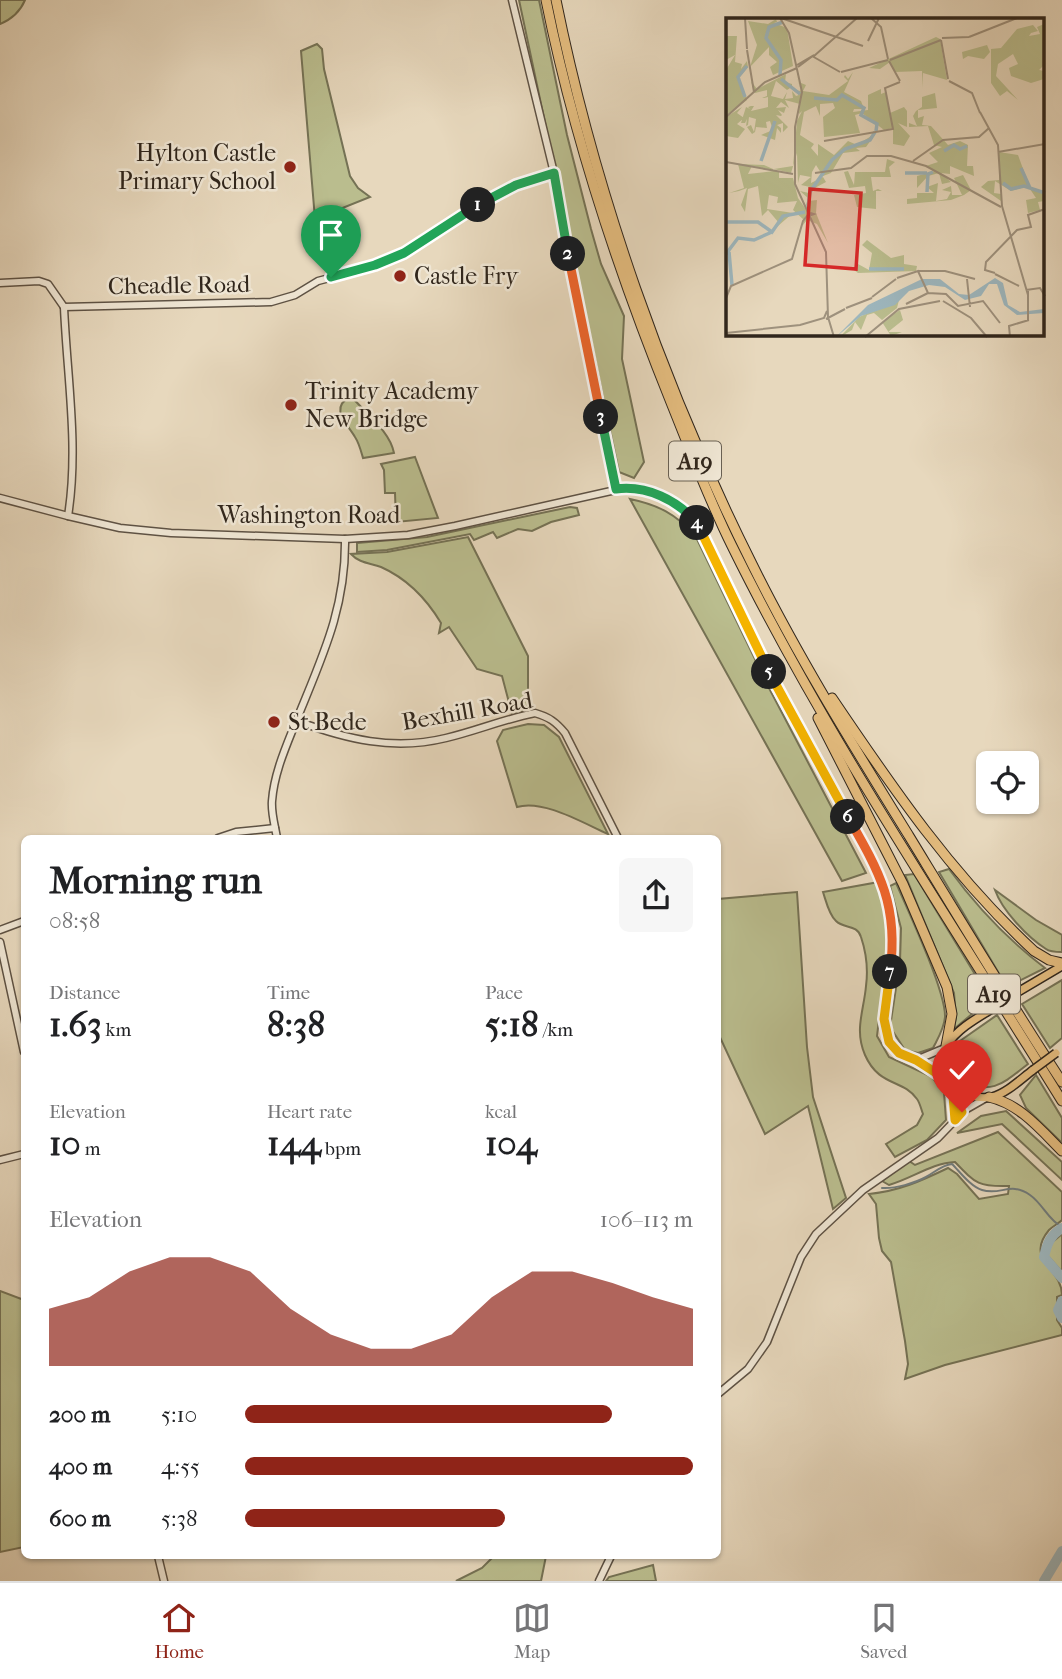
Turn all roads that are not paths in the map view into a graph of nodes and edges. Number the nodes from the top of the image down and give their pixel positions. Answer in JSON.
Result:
{"nodes":[{"id":1,"x":512,"y":0,"type":"edge"},
{"id":2,"x":546,"y":0,"type":"edge"},
{"id":3,"x":556,"y":0,"type":"edge"},
{"id":4,"x":554,"y":173,"type":"junction"},
{"id":5,"x":0,"y":283,"type":"edge"},
{"id":6,"x":64,"y":307,"type":"junction"},
{"id":7,"x":616,"y":489,"type":"junction"},
{"id":8,"x":0,"y":498,"type":"edge"},
{"id":9,"x":68,"y":516,"type":"junction"},
{"id":10,"x":345,"y":539,"type":"junction"},
{"id":11,"x":776,"y":611,"type":"junction"},
{"id":12,"x":787,"y":649,"type":"junction"},
{"id":13,"x":297,"y":721,"type":"junction"},
{"id":14,"x":275,"y":828,"type":"junction"},
{"id":15,"x":227,"y":835,"type":"edge"},
{"id":16,"x":276,"y":835,"type":"edge"},
{"id":17,"x":616,"y":835,"type":"edge"},
{"id":18,"x":21,"y":922,"type":"edge"},
{"id":19,"x":0,"y":930,"type":"edge"},
{"id":20,"x":0,"y":942,"type":"edge"},
{"id":21,"x":1062,"y":965,"type":"edge"},
{"id":22,"x":21,"y":1038,"type":"edge"},
{"id":23,"x":946,"y":1047,"type":"junction"},
{"id":24,"x":1059,"y":1051,"type":"edge"},
{"id":25,"x":916,"y":1060,"type":"junction"},
{"id":26,"x":948,"y":1081,"type":"junction"},
{"id":27,"x":1062,"y":1082,"type":"edge"},
{"id":28,"x":988,"y":1097,"type":"junction"},
{"id":29,"x":1062,"y":1101,"type":"edge"},
{"id":30,"x":955,"y":1120,"type":"junction"},
{"id":31,"x":1062,"y":1151,"type":"edge"},
{"id":32,"x":21,"y":1155,"type":"edge"},
{"id":33,"x":0,"y":1160,"type":"edge"},
{"id":34,"x":721,"y":1392,"type":"edge"},
{"id":35,"x":159,"y":1559,"type":"edge"},
{"id":36,"x":610,"y":1559,"type":"edge"},
{"id":37,"x":164,"y":1581,"type":"edge"},
{"id":38,"x":599,"y":1581,"type":"edge"}],
"edges":[{"from":1,"to":4,"type":"street"},
{"from":2,"to":12,"type":"highway","number":"A19"},
{"from":3,"to":11,"type":"highway","number":"A19"},
{"from":4,"to":6,"type":"street","name":"Cheadle Road"},
{"from":4,"to":7,"type":"street"},
{"from":5,"to":6,"type":"street"},
{"from":6,"to":9,"type":"street"},
{"from":7,"to":10,"type":"street","name":"Washington Road"},
{"from":7,"to":25,"type":"street"},
{"from":8,"to":9,"type":"street","name":"Washington Road"},
{"from":9,"to":10,"type":"street","name":"Washington Road"},
{"from":10,"to":13,"type":"street"},
{"from":11,"to":21,"type":"highway"},
{"from":11,"to":27,"type":"highway","number":"A19"},
{"from":12,"to":23,"type":"highway"},
{"from":12,"to":29,"type":"highway","number":"A19"},
{"from":13,"to":14,"type":"street"},
{"from":13,"to":17,"type":"street","name":"Bexhill Road"},
{"from":14,"to":15,"type":"street"},
{"from":14,"to":16,"type":"street"},
{"from":18,"to":19,"type":"street"},
{"from":20,"to":22,"type":"street"},
{"from":21,"to":23,"type":"main road","bridge":true},
{"from":23,"to":25,"type":"street"},
{"from":23,"to":26,"type":"main road"},
{"from":24,"to":28,"type":"main road","bridge":true},
{"from":25,"to":26,"type":"street"},
{"from":26,"to":28,"type":"main road"},
{"from":26,"to":30,"type":"street"},
{"from":28,"to":30,"type":"street"},
{"from":28,"to":31,"type":"highway"},
{"from":30,"to":34,"type":"street"},
{"from":32,"to":33,"type":"street"},
{"from":35,"to":37,"type":"street"},
{"from":36,"to":38,"type":"street"}]}
